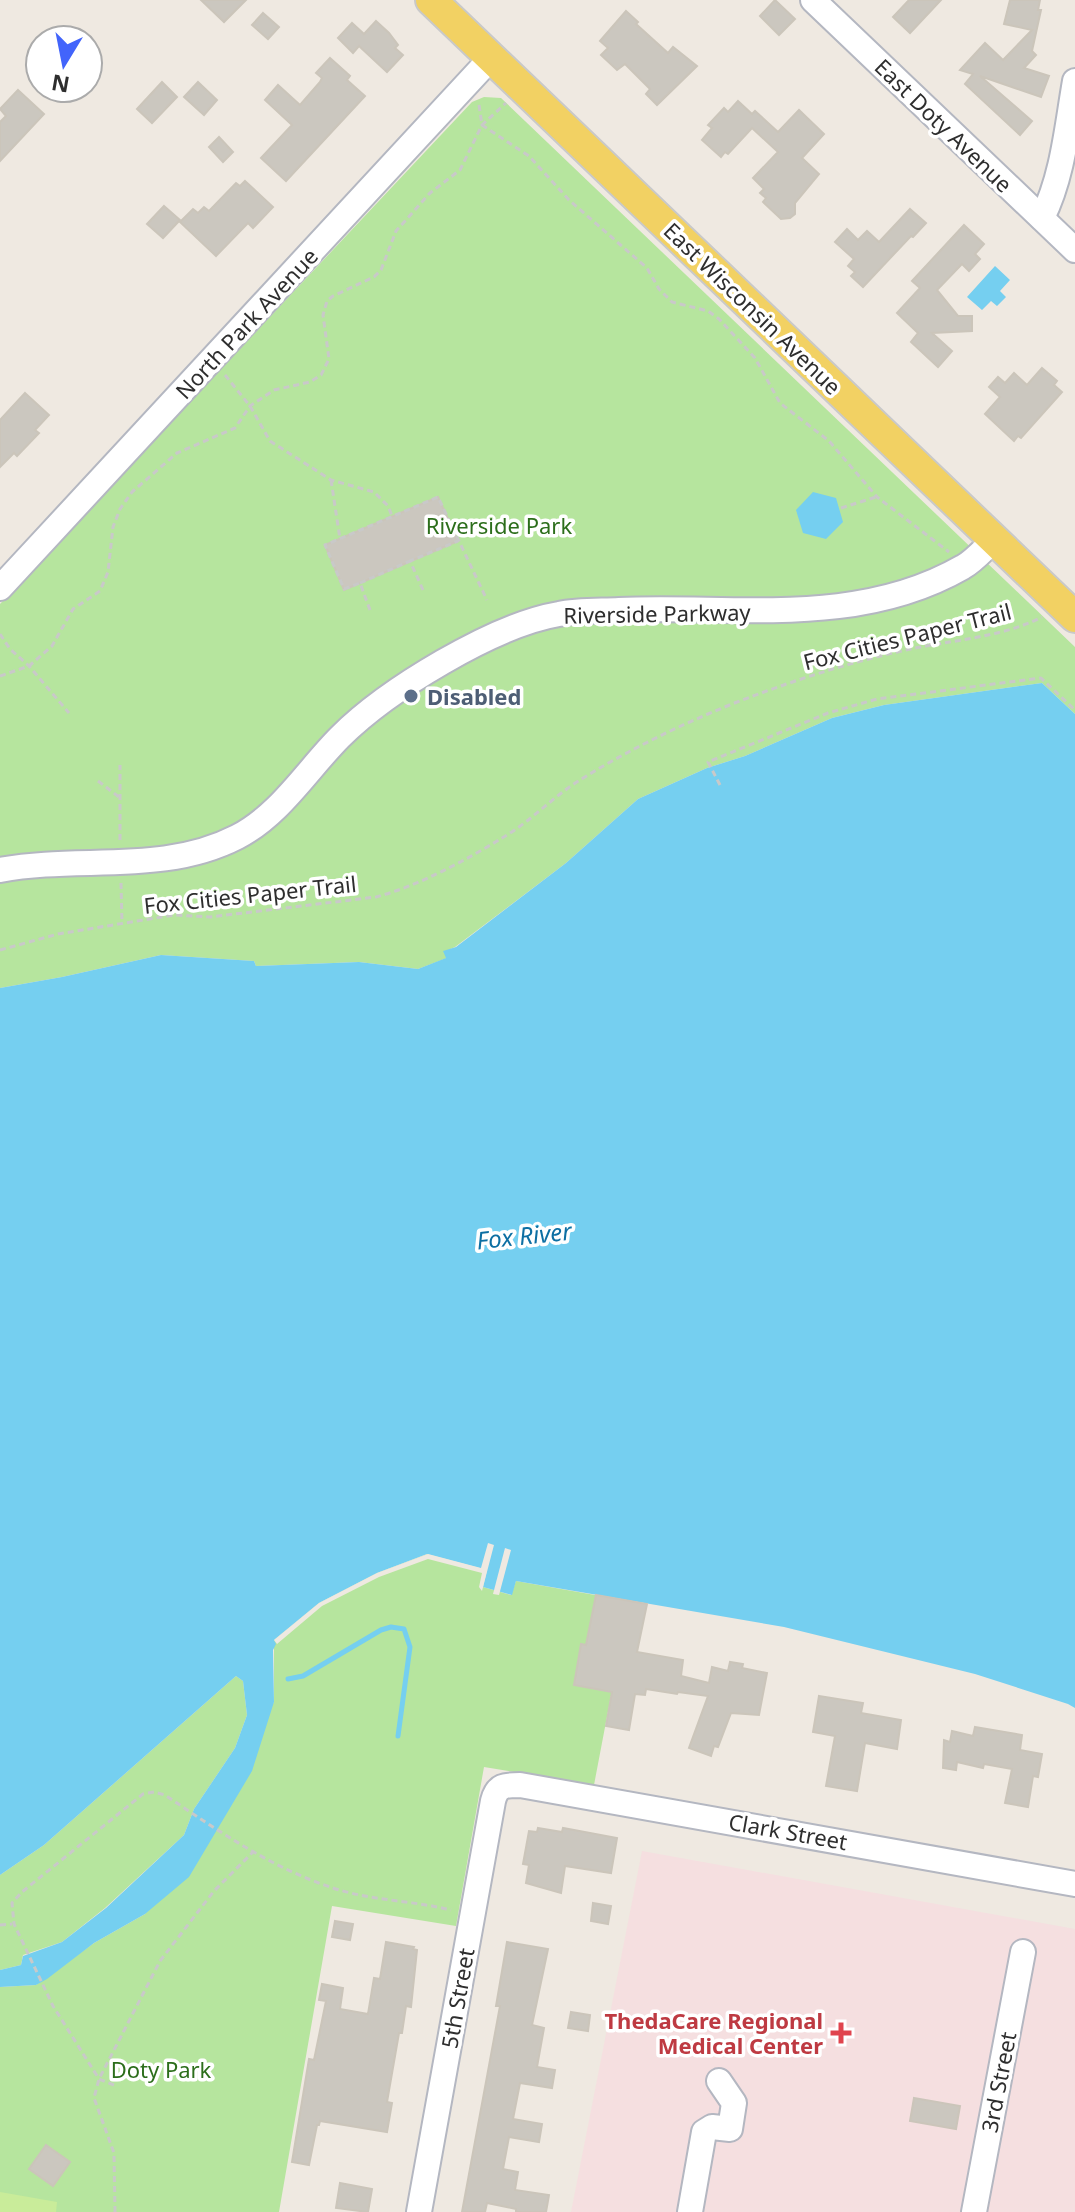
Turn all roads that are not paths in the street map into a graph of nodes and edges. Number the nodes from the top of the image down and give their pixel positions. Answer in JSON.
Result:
{"nodes":[{"id":1,"x":431,"y":0,"type":"edge"},
{"id":2,"x":813,"y":0,"type":"edge"},
{"id":3,"x":491,"y":58,"type":"junction"},
{"id":4,"x":1075,"y":81,"type":"edge"},
{"id":5,"x":1042,"y":218,"type":"junction"},
{"id":6,"x":1075,"y":250,"type":"edge"},
{"id":7,"x":994,"y":540,"type":"junction"},
{"id":8,"x":0,"y":588,"type":"edge"},
{"id":9,"x":1068,"y":610,"type":"edge"},
{"id":10,"x":0,"y":870,"type":"edge"},
{"id":11,"x":501,"y":1786,"type":"joint"},
{"id":12,"x":1075,"y":1884,"type":"edge"},
{"id":13,"x":1023,"y":1952,"type":"dead end"},
{"id":14,"x":719,"y":2081,"type":"dead end"},
{"id":15,"x":419,"y":2212,"type":"edge"},
{"id":16,"x":690,"y":2212,"type":"edge"},
{"id":17,"x":974,"y":2212,"type":"edge"}],
"edges":[{"from":1,"to":3,"type":"main road","name":"East Wisconsin Avenue"},
{"from":2,"to":5,"type":"street","name":"East Doty Avenue"},
{"from":3,"to":7,"type":"main road","name":"East Wisconsin Avenue"},
{"from":3,"to":8,"type":"street","name":"North Park Avenue"},
{"from":4,"to":5,"type":"street"},
{"from":5,"to":6,"type":"street","name":"East Doty Avenue"},
{"from":7,"to":9,"type":"main road","name":"East Wisconsin Avenue"},
{"from":7,"to":10,"type":"street","name":"Riverside Parkway"},
{"from":11,"to":12,"type":"street","name":"Clark Street"},
{"from":11,"to":15,"type":"street","name":"5th Street"},
{"from":13,"to":17,"type":"street","name":"3rd Street"},
{"from":14,"to":16,"type":"street"}]}
